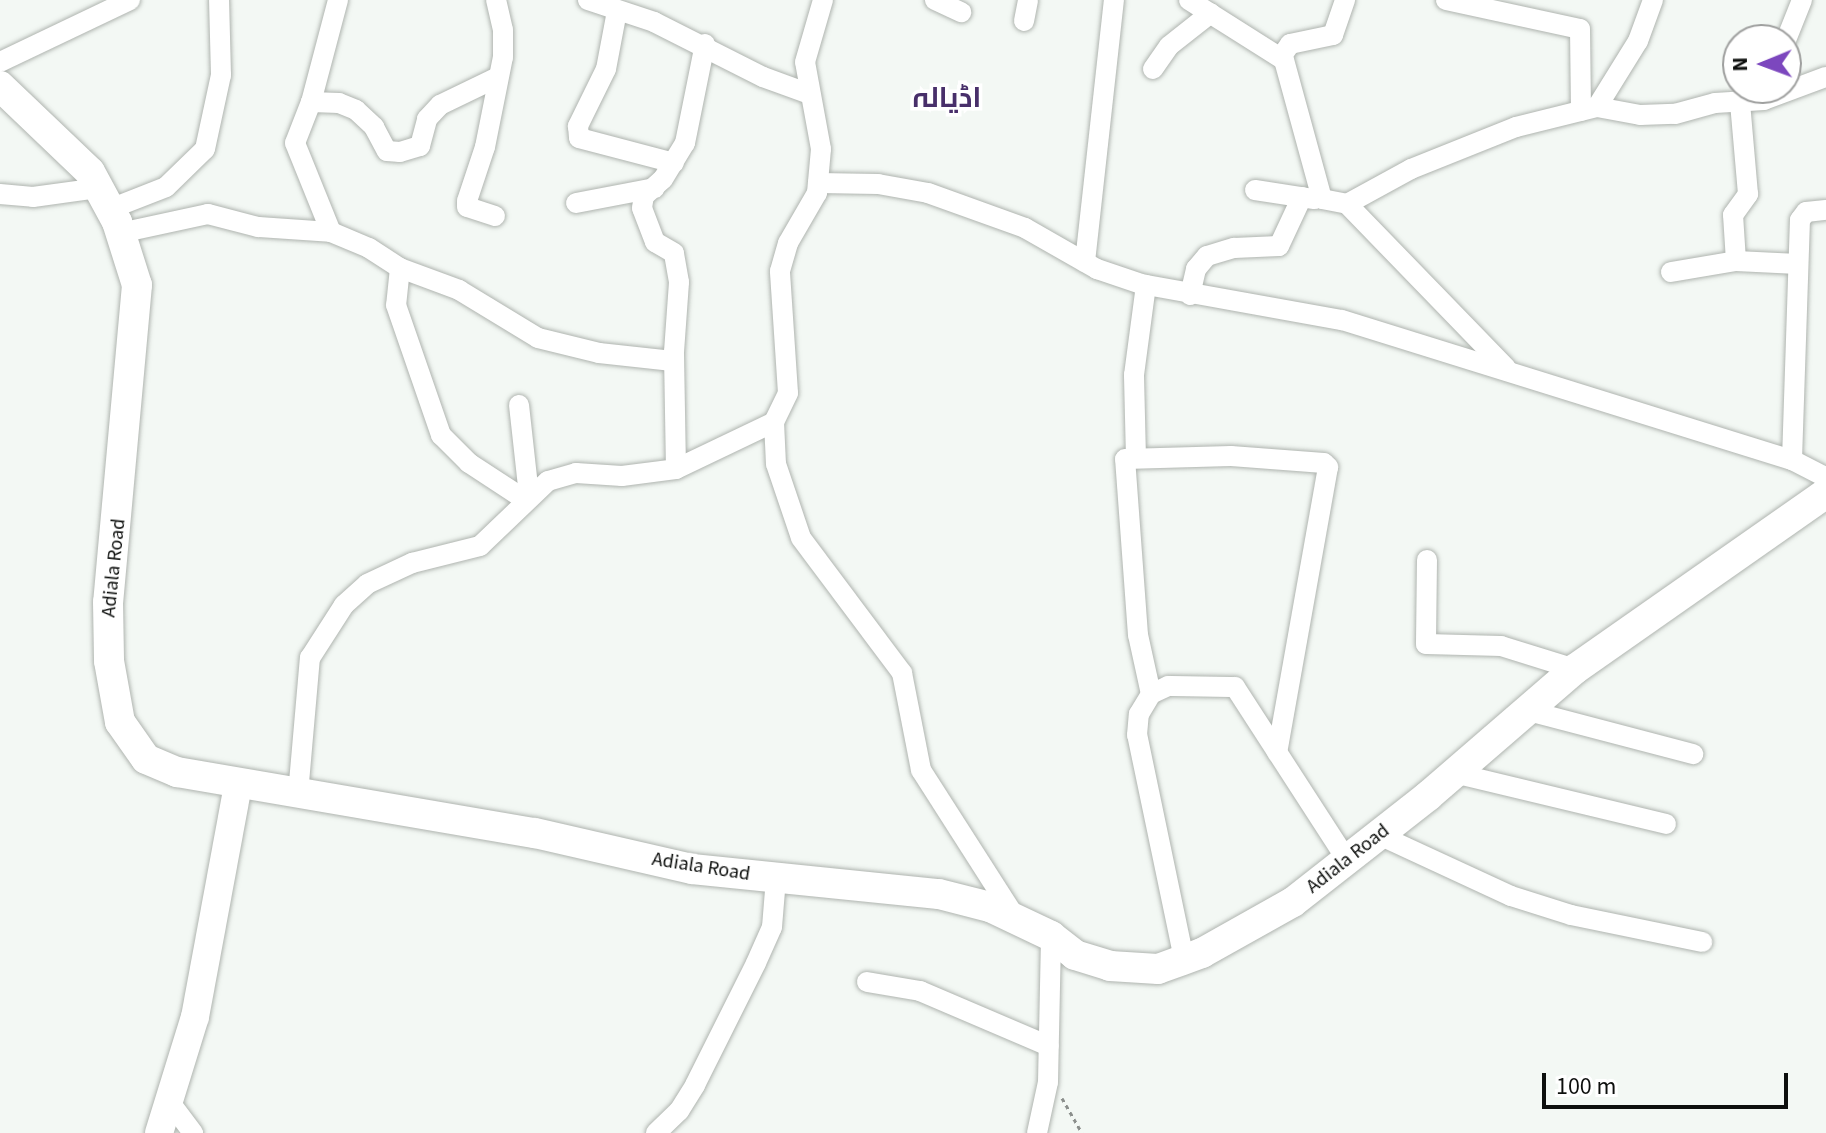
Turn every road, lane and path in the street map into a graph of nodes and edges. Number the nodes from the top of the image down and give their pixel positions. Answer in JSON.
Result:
{"nodes":[{"id":1,"x":130,"y":0,"type":"edge"},
{"id":2,"x":219,"y":0,"type":"edge"},
{"id":3,"x":338,"y":0,"type":"edge"},
{"id":4,"x":496,"y":0,"type":"edge"},
{"id":5,"x":823,"y":0,"type":"edge"},
{"id":6,"x":935,"y":0,"type":"edge"},
{"id":7,"x":1028,"y":0,"type":"edge"},
{"id":8,"x":1114,"y":0,"type":"edge"},
{"id":9,"x":1189,"y":0,"type":"edge"},
{"id":10,"x":1345,"y":0,"type":"edge"},
{"id":11,"x":1446,"y":0,"type":"edge"},
{"id":12,"x":1653,"y":0,"type":"edge"},
{"id":13,"x":1802,"y":0,"type":"edge"},
{"id":14,"x":602,"y":4,"type":"edge"},
{"id":15,"x":961,"y":12,"type":"dead end"},
{"id":16,"x":1211,"y":13,"type":"junction"},
{"id":17,"x":1024,"y":21,"type":"dead end"},
{"id":18,"x":1792,"y":24,"type":"edge"},
{"id":19,"x":705,"y":44,"type":"junction"},
{"id":20,"x":1281,"y":57,"type":"junction"},
{"id":21,"x":0,"y":62,"type":"edge"},
{"id":22,"x":1153,"y":69,"type":"dead end"},
{"id":23,"x":1826,"y":77,"type":"edge"},
{"id":24,"x":496,"y":78,"type":"junction"},
{"id":25,"x":1802,"y":84,"type":"edge"},
{"id":26,"x":0,"y":86,"type":"edge"},
{"id":27,"x":807,"y":93,"type":"junction"},
{"id":28,"x":311,"y":102,"type":"junction"},
{"id":29,"x":1732,"y":104,"type":"edge"},
{"id":30,"x":1740,"y":104,"type":"edge"},
{"id":31,"x":1589,"y":109,"type":"junction"},
{"id":32,"x":674,"y":163,"type":"junction"},
{"id":33,"x":818,"y":183,"type":"junction"},
{"id":34,"x":655,"y":188,"type":"junction"},
{"id":35,"x":1255,"y":190,"type":"dead end"},
{"id":36,"x":0,"y":194,"type":"edge"},
{"id":37,"x":1312,"y":198,"type":"junction"},
{"id":38,"x":576,"y":203,"type":"dead end"},
{"id":39,"x":1347,"y":204,"type":"junction"},
{"id":40,"x":110,"y":210,"type":"junction"},
{"id":41,"x":1826,"y":210,"type":"edge"},
{"id":42,"x":495,"y":216,"type":"dead end"},
{"id":43,"x":331,"y":232,"type":"junction"},
{"id":44,"x":1736,"y":261,"type":"junction"},
{"id":45,"x":1085,"y":262,"type":"junction"},
{"id":46,"x":1798,"y":264,"type":"junction"},
{"id":47,"x":400,"y":268,"type":"junction"},
{"id":48,"x":1671,"y":272,"type":"dead end"},
{"id":49,"x":1146,"y":285,"type":"junction"},
{"id":50,"x":1190,"y":295,"type":"junction"},
{"id":51,"x":673,"y":361,"type":"junction"},
{"id":52,"x":1506,"y":368,"type":"junction"},
{"id":53,"x":519,"y":405,"type":"dead end"},
{"id":54,"x":774,"y":422,"type":"junction"},
{"id":55,"x":1136,"y":458,"type":"junction"},
{"id":56,"x":1792,"y":460,"type":"junction"},
{"id":57,"x":676,"y":469,"type":"junction"},
{"id":58,"x":1826,"y":477,"type":"edge"},
{"id":59,"x":1826,"y":493,"type":"edge"},
{"id":60,"x":526,"y":498,"type":"junction"},
{"id":61,"x":1427,"y":560,"type":"dead end"},
{"id":62,"x":1575,"y":669,"type":"junction"},
{"id":63,"x":1151,"y":694,"type":"junction"},
{"id":64,"x":1525,"y":710,"type":"junction"},
{"id":65,"x":1277,"y":752,"type":"junction"},
{"id":66,"x":1693,"y":754,"type":"dead end"},
{"id":67,"x":1454,"y":773,"type":"junction"},
{"id":68,"x":238,"y":785,"type":"junction"},
{"id":69,"x":298,"y":794,"type":"junction"},
{"id":70,"x":1666,"y":824,"type":"dead end"},
{"id":71,"x":1379,"y":835,"type":"junction"},
{"id":72,"x":1347,"y":860,"type":"junction"},
{"id":73,"x":776,"y":878,"type":"junction"},
{"id":74,"x":1018,"y":920,"type":"junction"},
{"id":75,"x":1051,"y":936,"type":"junction"},
{"id":76,"x":1702,"y":942,"type":"dead end"},
{"id":77,"x":1184,"y":959,"type":"junction"},
{"id":78,"x":867,"y":982,"type":"dead end"},
{"id":79,"x":1049,"y":1046,"type":"junction"},
{"id":80,"x":1048,"y":1082,"type":"junction"},
{"id":81,"x":169,"y":1101,"type":"junction"},
{"id":82,"x":159,"y":1133,"type":"edge"},
{"id":83,"x":193,"y":1133,"type":"edge"},
{"id":84,"x":656,"y":1133,"type":"edge"},
{"id":85,"x":1037,"y":1133,"type":"edge"},
{"id":86,"x":1082,"y":1133,"type":"edge"}],
"edges":[{"from":1,"to":21,"type":"street"},
{"from":2,"to":40,"type":"street"},
{"from":3,"to":28,"type":"street"},
{"from":4,"to":24,"type":"street"},
{"from":5,"to":27,"type":"street"},
{"from":6,"to":15,"type":"street"},
{"from":7,"to":17,"type":"street"},
{"from":8,"to":45,"type":"street"},
{"from":9,"to":16,"type":"street"},
{"from":10,"to":20,"type":"street"},
{"from":11,"to":31,"type":"street"},
{"from":12,"to":31,"type":"street"},
{"from":13,"to":18,"type":"street"},
{"from":14,"to":19,"type":"street"},
{"from":14,"to":32,"type":"street"},
{"from":16,"to":20,"type":"street"},
{"from":16,"to":22,"type":"street"},
{"from":19,"to":27,"type":"street"},
{"from":19,"to":32,"type":"street"},
{"from":20,"to":37,"type":"street"},
{"from":23,"to":25,"type":"street"},
{"from":24,"to":28,"type":"street"},
{"from":24,"to":42,"type":"street"},
{"from":26,"to":40,"type":"main road","name":"Adiala Road"},
{"from":27,"to":33,"type":"street"},
{"from":28,"to":43,"type":"street"},
{"from":29,"to":31,"type":"street"},
{"from":30,"to":44,"type":"street"},
{"from":31,"to":39,"type":"street"},
{"from":32,"to":34,"type":"street"},
{"from":33,"to":45,"type":"street"},
{"from":33,"to":54,"type":"street"},
{"from":34,"to":38,"type":"street"},
{"from":34,"to":51,"type":"street"},
{"from":35,"to":37,"type":"street"},
{"from":36,"to":40,"type":"street"},
{"from":37,"to":39,"type":"street"},
{"from":37,"to":50,"type":"street"},
{"from":39,"to":52,"type":"street"},
{"from":40,"to":43,"type":"street"},
{"from":40,"to":68,"type":"main road","name":"Adiala Road"},
{"from":41,"to":46,"type":"street"},
{"from":43,"to":47,"type":"street"},
{"from":44,"to":46,"type":"street"},
{"from":44,"to":48,"type":"street"},
{"from":45,"to":49,"type":"street"},
{"from":46,"to":56,"type":"street"},
{"from":47,"to":51,"type":"street"},
{"from":47,"to":60,"type":"street"},
{"from":49,"to":50,"type":"street"},
{"from":49,"to":55,"type":"street"},
{"from":50,"to":52,"type":"street"},
{"from":51,"to":57,"type":"street"},
{"from":52,"to":56,"type":"street"},
{"from":53,"to":60,"type":"street"},
{"from":54,"to":57,"type":"street"},
{"from":54,"to":74,"type":"street"},
{"from":55,"to":63,"type":"street"},
{"from":55,"to":65,"type":"street"},
{"from":56,"to":58,"type":"street"},
{"from":57,"to":60,"type":"street"},
{"from":59,"to":62,"type":"main road","name":"Adiala Road"},
{"from":60,"to":69,"type":"street"},
{"from":61,"to":62,"type":"street"},
{"from":62,"to":64,"type":"main road","name":"Adiala Road"},
{"from":63,"to":65,"type":"street"},
{"from":63,"to":77,"type":"street"},
{"from":64,"to":66,"type":"street"},
{"from":64,"to":67,"type":"main road","name":"Adiala Road"},
{"from":65,"to":72,"type":"street"},
{"from":67,"to":70,"type":"street"},
{"from":67,"to":71,"type":"main road","name":"Adiala Road"},
{"from":68,"to":69,"type":"main road","name":"Adiala Road"},
{"from":68,"to":81,"type":"street"},
{"from":69,"to":73,"type":"main road","name":"Adiala Road"},
{"from":71,"to":72,"type":"main road","name":"Adiala Road"},
{"from":71,"to":76,"type":"street"},
{"from":72,"to":77,"type":"main road","name":"Adiala Road"},
{"from":73,"to":74,"type":"main road","name":"Adiala Road"},
{"from":73,"to":84,"type":"street"},
{"from":74,"to":75,"type":"main road","name":"Adiala Road"},
{"from":75,"to":77,"type":"main road","name":"Adiala Road"},
{"from":75,"to":79,"type":"street"},
{"from":78,"to":79,"type":"street"},
{"from":79,"to":80,"type":"street"},
{"from":80,"to":85,"type":"street"},
{"from":80,"to":86,"type":"path"},
{"from":81,"to":82,"type":"street"},
{"from":81,"to":83,"type":"street"}]}
